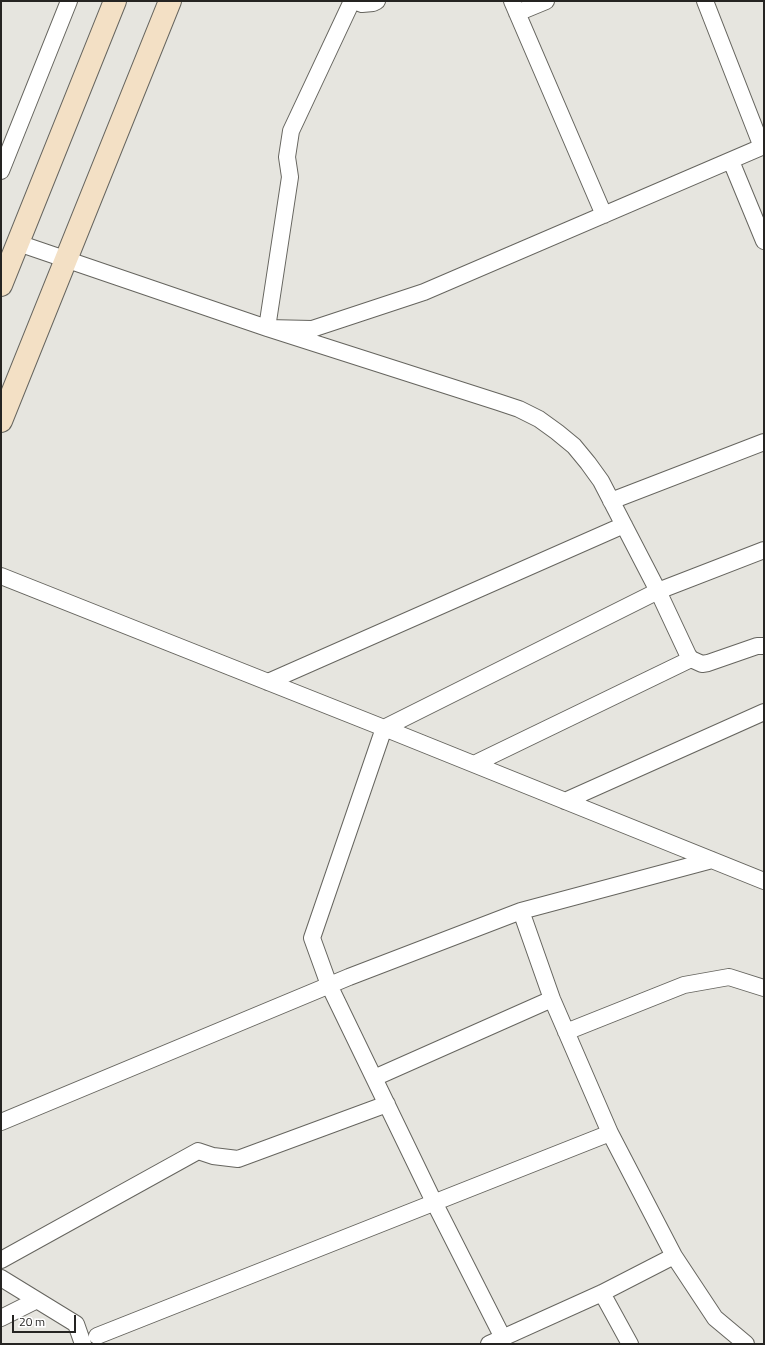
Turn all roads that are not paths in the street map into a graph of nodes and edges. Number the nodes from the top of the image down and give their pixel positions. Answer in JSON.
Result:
{"nodes":[{"id":1,"x":70,"y":1,"type":"edge"},
{"id":2,"x":116,"y":1,"type":"edge"},
{"id":3,"x":170,"y":1,"type":"edge"},
{"id":4,"x":353,"y":1,"type":"edge"},
{"id":5,"x":377,"y":1,"type":"edge"},
{"id":6,"x":546,"y":1,"type":"edge"},
{"id":7,"x":704,"y":1,"type":"edge"},
{"id":8,"x":515,"y":7,"type":"edge"},
{"id":9,"x":763,"y":147,"type":"edge"},
{"id":10,"x":3,"y":161,"type":"edge"},
{"id":11,"x":731,"y":161,"type":"junction"},
{"id":12,"x":604,"y":215,"type":"junction"},
{"id":13,"x":764,"y":241,"type":"edge"},
{"id":14,"x":18,"y":243,"type":"junction"},
{"id":15,"x":66,"y":260,"type":"junction"},
{"id":16,"x":1,"y":285,"type":"edge"},
{"id":17,"x":267,"y":328,"type":"junction"},
{"id":18,"x":1,"y":421,"type":"edge"},
{"id":19,"x":764,"y":442,"type":"edge"},
{"id":20,"x":611,"y":501,"type":"junction"},
{"id":21,"x":624,"y":525,"type":"junction"},
{"id":22,"x":764,"y":550,"type":"edge"},
{"id":23,"x":1,"y":576,"type":"edge"},
{"id":24,"x":658,"y":591,"type":"junction"},
{"id":25,"x":764,"y":646,"type":"edge"},
{"id":26,"x":692,"y":659,"type":"junction"},
{"id":27,"x":268,"y":682,"type":"junction"},
{"id":28,"x":764,"y":712,"type":"edge"},
{"id":29,"x":384,"y":728,"type":"junction"},
{"id":30,"x":474,"y":764,"type":"junction"},
{"id":31,"x":565,"y":801,"type":"junction"},
{"id":32,"x":712,"y":860,"type":"junction"},
{"id":33,"x":764,"y":881,"type":"edge"},
{"id":34,"x":521,"y":911,"type":"junction"},
{"id":35,"x":329,"y":985,"type":"junction"},
{"id":36,"x":764,"y":988,"type":"edge"},
{"id":37,"x":552,"y":999,"type":"junction"},
{"id":38,"x":566,"y":1032,"type":"junction"},
{"id":39,"x":374,"y":1078,"type":"junction"},
{"id":40,"x":387,"y":1104,"type":"junction"},
{"id":41,"x":1,"y":1122,"type":"edge"},
{"id":42,"x":610,"y":1133,"type":"junction"},
{"id":43,"x":434,"y":1202,"type":"junction"},
{"id":44,"x":674,"y":1256,"type":"junction"},
{"id":45,"x":1,"y":1260,"type":"edge"},
{"id":46,"x":1,"y":1278,"type":"edge"},
{"id":47,"x":602,"y":1293,"type":"junction"},
{"id":48,"x":37,"y":1300,"type":"junction"},
{"id":49,"x":1,"y":1318,"type":"edge"},
{"id":50,"x":76,"y":1324,"type":"junction"},
{"id":51,"x":97,"y":1336,"type":"junction"},
{"id":52,"x":496,"y":1341,"type":"edge"},
{"id":53,"x":83,"y":1344,"type":"edge"},
{"id":54,"x":112,"y":1344,"type":"edge"},
{"id":55,"x":630,"y":1344,"type":"edge"},
{"id":56,"x":746,"y":1344,"type":"edge"}],
"edges":[{"from":1,"to":10,"type":"street"},
{"from":2,"to":14,"type":"street"},
{"from":3,"to":15,"type":"street"},
{"from":4,"to":5,"type":"street"},
{"from":4,"to":17,"type":"street"},
{"from":6,"to":8,"type":"street"},
{"from":7,"to":9,"type":"street"},
{"from":8,"to":12,"type":"street"},
{"from":9,"to":11,"type":"street"},
{"from":11,"to":12,"type":"street"},
{"from":11,"to":13,"type":"street"},
{"from":12,"to":17,"type":"street"},
{"from":14,"to":15,"type":"street"},
{"from":14,"to":16,"type":"street"},
{"from":15,"to":17,"type":"street"},
{"from":15,"to":18,"type":"street"},
{"from":17,"to":20,"type":"street"},
{"from":19,"to":20,"type":"street"},
{"from":20,"to":21,"type":"street"},
{"from":21,"to":24,"type":"street"},
{"from":21,"to":27,"type":"street"},
{"from":22,"to":24,"type":"street"},
{"from":23,"to":27,"type":"street"},
{"from":24,"to":26,"type":"street"},
{"from":24,"to":29,"type":"street"},
{"from":25,"to":26,"type":"street"},
{"from":26,"to":30,"type":"street"},
{"from":27,"to":29,"type":"street"},
{"from":28,"to":31,"type":"street"},
{"from":29,"to":30,"type":"street"},
{"from":29,"to":35,"type":"street"},
{"from":30,"to":31,"type":"street"},
{"from":31,"to":32,"type":"street"},
{"from":32,"to":33,"type":"street"},
{"from":32,"to":34,"type":"street"},
{"from":34,"to":35,"type":"street"},
{"from":34,"to":37,"type":"street"},
{"from":35,"to":39,"type":"street"},
{"from":35,"to":41,"type":"street"},
{"from":36,"to":38,"type":"street"},
{"from":37,"to":38,"type":"street"},
{"from":37,"to":39,"type":"street"},
{"from":38,"to":42,"type":"street"},
{"from":39,"to":40,"type":"street"},
{"from":40,"to":43,"type":"street"},
{"from":40,"to":45,"type":"street"},
{"from":42,"to":43,"type":"street"},
{"from":42,"to":44,"type":"street"},
{"from":43,"to":51,"type":"street"},
{"from":43,"to":52,"type":"street"},
{"from":44,"to":47,"type":"street"},
{"from":44,"to":56,"type":"street"},
{"from":46,"to":48,"type":"street"},
{"from":47,"to":52,"type":"street"},
{"from":47,"to":55,"type":"street"},
{"from":48,"to":49,"type":"street"},
{"from":48,"to":50,"type":"street"},
{"from":50,"to":51,"type":"street"},
{"from":50,"to":53,"type":"street"},
{"from":51,"to":54,"type":"street"}]}
